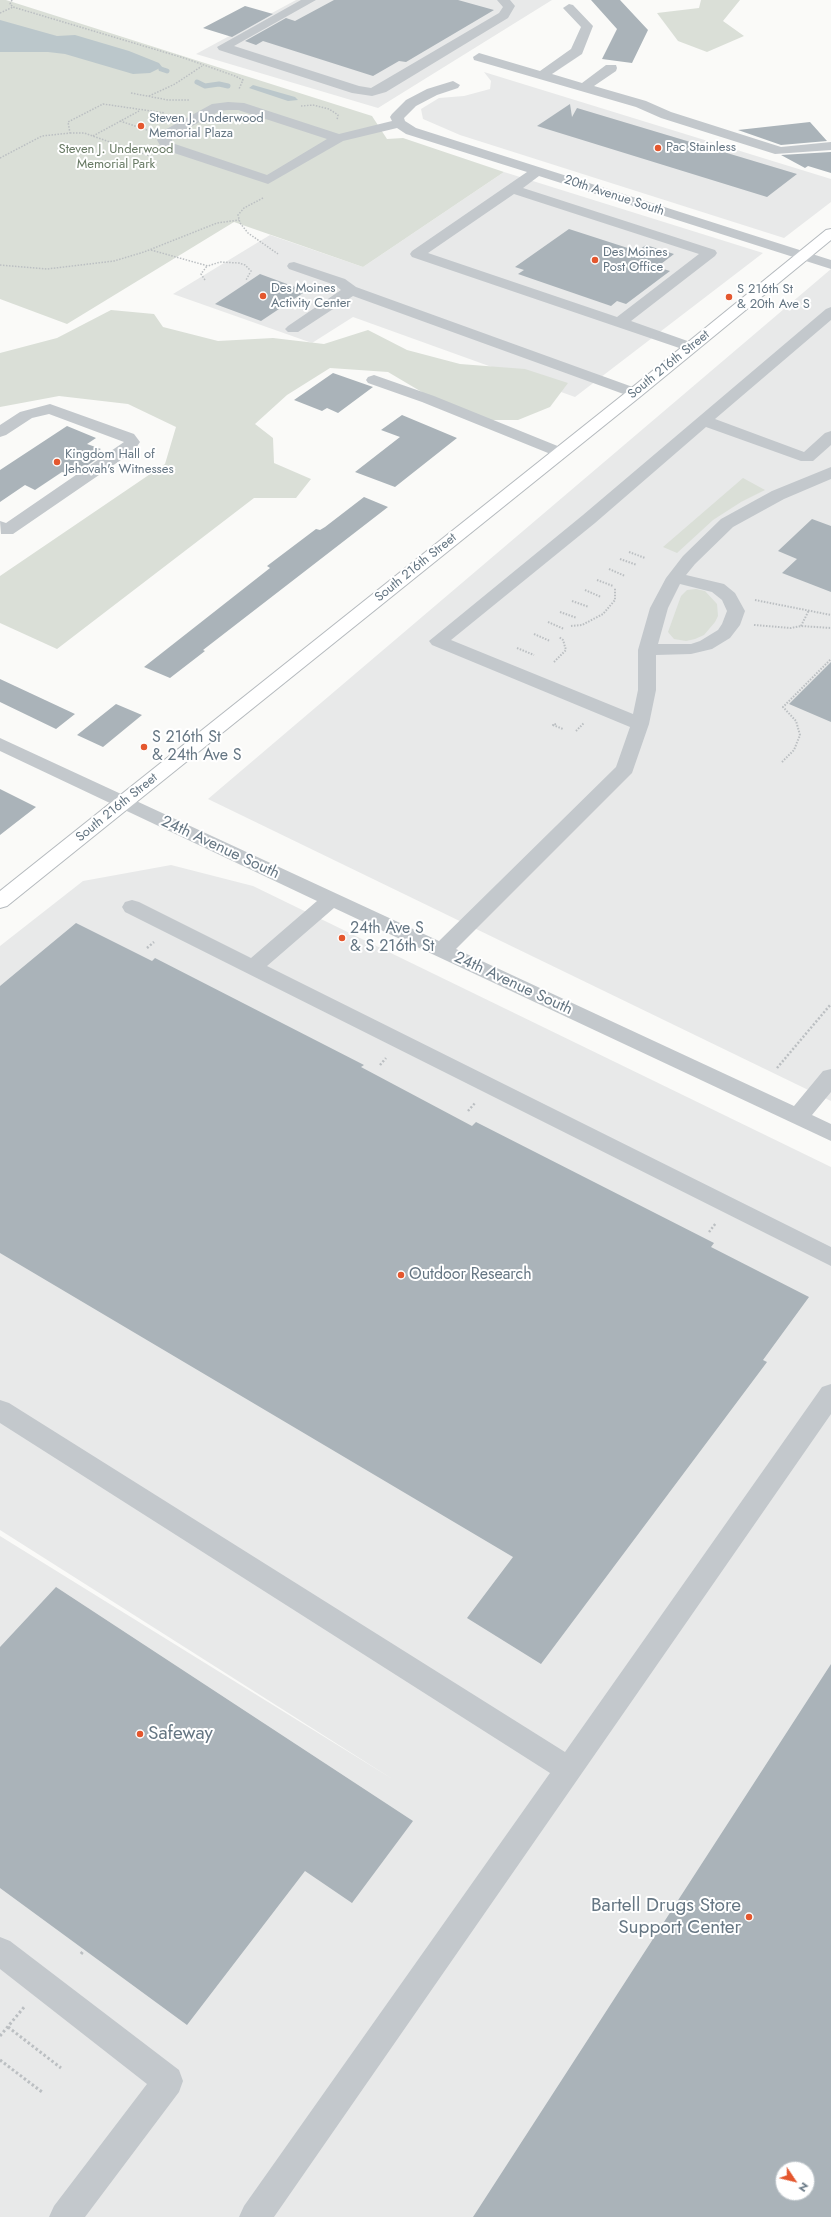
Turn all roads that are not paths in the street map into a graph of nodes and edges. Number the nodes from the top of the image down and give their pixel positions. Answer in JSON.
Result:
{"nodes":[{"id":1,"x":310,"y":0,"type":"edge"},
{"id":2,"x":503,"y":0,"type":"edge"},
{"id":3,"x":568,"y":8,"type":"dead end"},
{"id":4,"x":479,"y":57,"type":"dead end"},
{"id":5,"x":611,"y":68,"type":"dead end"},
{"id":6,"x":414,"y":70,"type":"junction"},
{"id":7,"x":542,"y":75,"type":"junction"},
{"id":8,"x":585,"y":87,"type":"junction"},
{"id":9,"x":399,"y":123,"type":"junction"},
{"id":10,"x":338,"y":138,"type":"junction"},
{"id":11,"x":831,"y":146,"type":"edge"},
{"id":12,"x":538,"y":171,"type":"junction"},
{"id":13,"x":512,"y":189,"type":"junction"},
{"id":14,"x":717,"y":228,"type":"junction"},
{"id":15,"x":831,"y":233,"type":"edge"},
{"id":16,"x":692,"y":247,"type":"junction"},
{"id":17,"x":803,"y":256,"type":"junction"},
{"id":18,"x":831,"y":264,"type":"edge"},
{"id":19,"x":294,"y":266,"type":"road end"},
{"id":20,"x":351,"y":290,"type":"junction"},
{"id":21,"x":831,"y":312,"type":"edge"},
{"id":22,"x":619,"y":323,"type":"junction"},
{"id":23,"x":294,"y":329,"type":"dead end"},
{"id":24,"x":691,"y":348,"type":"junction"},
{"id":25,"x":374,"y":380,"type":"dead end"},
{"id":26,"x":635,"y":393,"type":"junction"},
{"id":27,"x":704,"y":421,"type":"junction"},
{"id":28,"x":0,"y":432,"type":"edge"},
{"id":29,"x":831,"y":436,"type":"edge"},
{"id":30,"x":560,"y":452,"type":"junction"},
{"id":31,"x":831,"y":472,"type":"edge"},
{"id":32,"x":2,"y":530,"type":"edge"},
{"id":33,"x":675,"y":578,"type":"junction"},
{"id":34,"x":647,"y":650,"type":"junction"},
{"id":35,"x":640,"y":724,"type":"junction"},
{"id":36,"x":0,"y":744,"type":"edge"},
{"id":37,"x":125,"y":803,"type":"junction"},
{"id":38,"x":331,"y":900,"type":"junction"},
{"id":39,"x":0,"y":901,"type":"edge"},
{"id":40,"x":132,"y":907,"type":"dead end"},
{"id":41,"x":441,"y":951,"type":"junction"},
{"id":42,"x":253,"y":967,"type":"junction"},
{"id":43,"x":831,"y":1077,"type":"edge"},
{"id":44,"x":798,"y":1117,"type":"junction"},
{"id":45,"x":831,"y":1133,"type":"edge"},
{"id":46,"x":831,"y":1257,"type":"edge"},
{"id":47,"x":831,"y":1394,"type":"edge"},
{"id":48,"x":0,"y":1410,"type":"edge"},
{"id":49,"x":568,"y":1769,"type":"junction"},
{"id":50,"x":0,"y":1951,"type":"edge"},
{"id":51,"x":65,"y":2217,"type":"edge"},
{"id":52,"x":254,"y":2217,"type":"edge"}],
"edges":[{"from":1,"to":6,"type":"street"},
{"from":2,"to":6,"type":"street"},
{"from":3,"to":7,"type":"street"},
{"from":4,"to":7,"type":"street"},
{"from":5,"to":8,"type":"street"},
{"from":6,"to":9,"type":"street"},
{"from":7,"to":8,"type":"street"},
{"from":8,"to":11,"type":"street"},
{"from":9,"to":10,"type":"street"},
{"from":9,"to":12,"type":"street","name":"20th Avenue South"},
{"from":10,"to":10,"type":"street"},
{"from":12,"to":13,"type":"street"},
{"from":12,"to":14,"type":"street","name":"20th Avenue South"},
{"from":13,"to":16,"type":"street"},
{"from":13,"to":22,"type":"street"},
{"from":14,"to":16,"type":"street"},
{"from":14,"to":17,"type":"street","name":"20th Avenue South"},
{"from":15,"to":17,"type":"main road","name":"South 216th Street"},
{"from":16,"to":22,"type":"street"},
{"from":17,"to":18,"type":"street","name":"20th Avenue South"},
{"from":17,"to":24,"type":"main road","name":"South 216th Street"},
{"from":19,"to":20,"type":"street"},
{"from":20,"to":23,"type":"street"},
{"from":20,"to":26,"type":"street"},
{"from":21,"to":27,"type":"street"},
{"from":22,"to":24,"type":"street"},
{"from":24,"to":26,"type":"main road","name":"South 216th Street"},
{"from":25,"to":30,"type":"street"},
{"from":26,"to":30,"type":"main road","name":"South 216th Street"},
{"from":27,"to":29,"type":"street"},
{"from":27,"to":35,"type":"street"},
{"from":28,"to":32,"type":"street"},
{"from":30,"to":37,"type":"main road","name":"South 216th Street"},
{"from":31,"to":33,"type":"street"},
{"from":33,"to":34,"type":"street"},
{"from":33,"to":34,"type":"street"},
{"from":34,"to":35,"type":"street"},
{"from":35,"to":41,"type":"street"},
{"from":36,"to":37,"type":"street","name":"24th Avenue South"},
{"from":37,"to":38,"type":"street","name":"24th Avenue South"},
{"from":37,"to":39,"type":"main road","name":"South 216th Street"},
{"from":38,"to":41,"type":"street","name":"24th Avenue South"},
{"from":38,"to":42,"type":"street"},
{"from":40,"to":42,"type":"street"},
{"from":41,"to":44,"type":"street","name":"24th Avenue South"},
{"from":42,"to":46,"type":"street"},
{"from":43,"to":44,"type":"street"},
{"from":44,"to":45,"type":"street","name":"24th Avenue South"},
{"from":47,"to":49,"type":"street"},
{"from":48,"to":49,"type":"street"},
{"from":49,"to":52,"type":"street"},
{"from":50,"to":51,"type":"street"}]}
